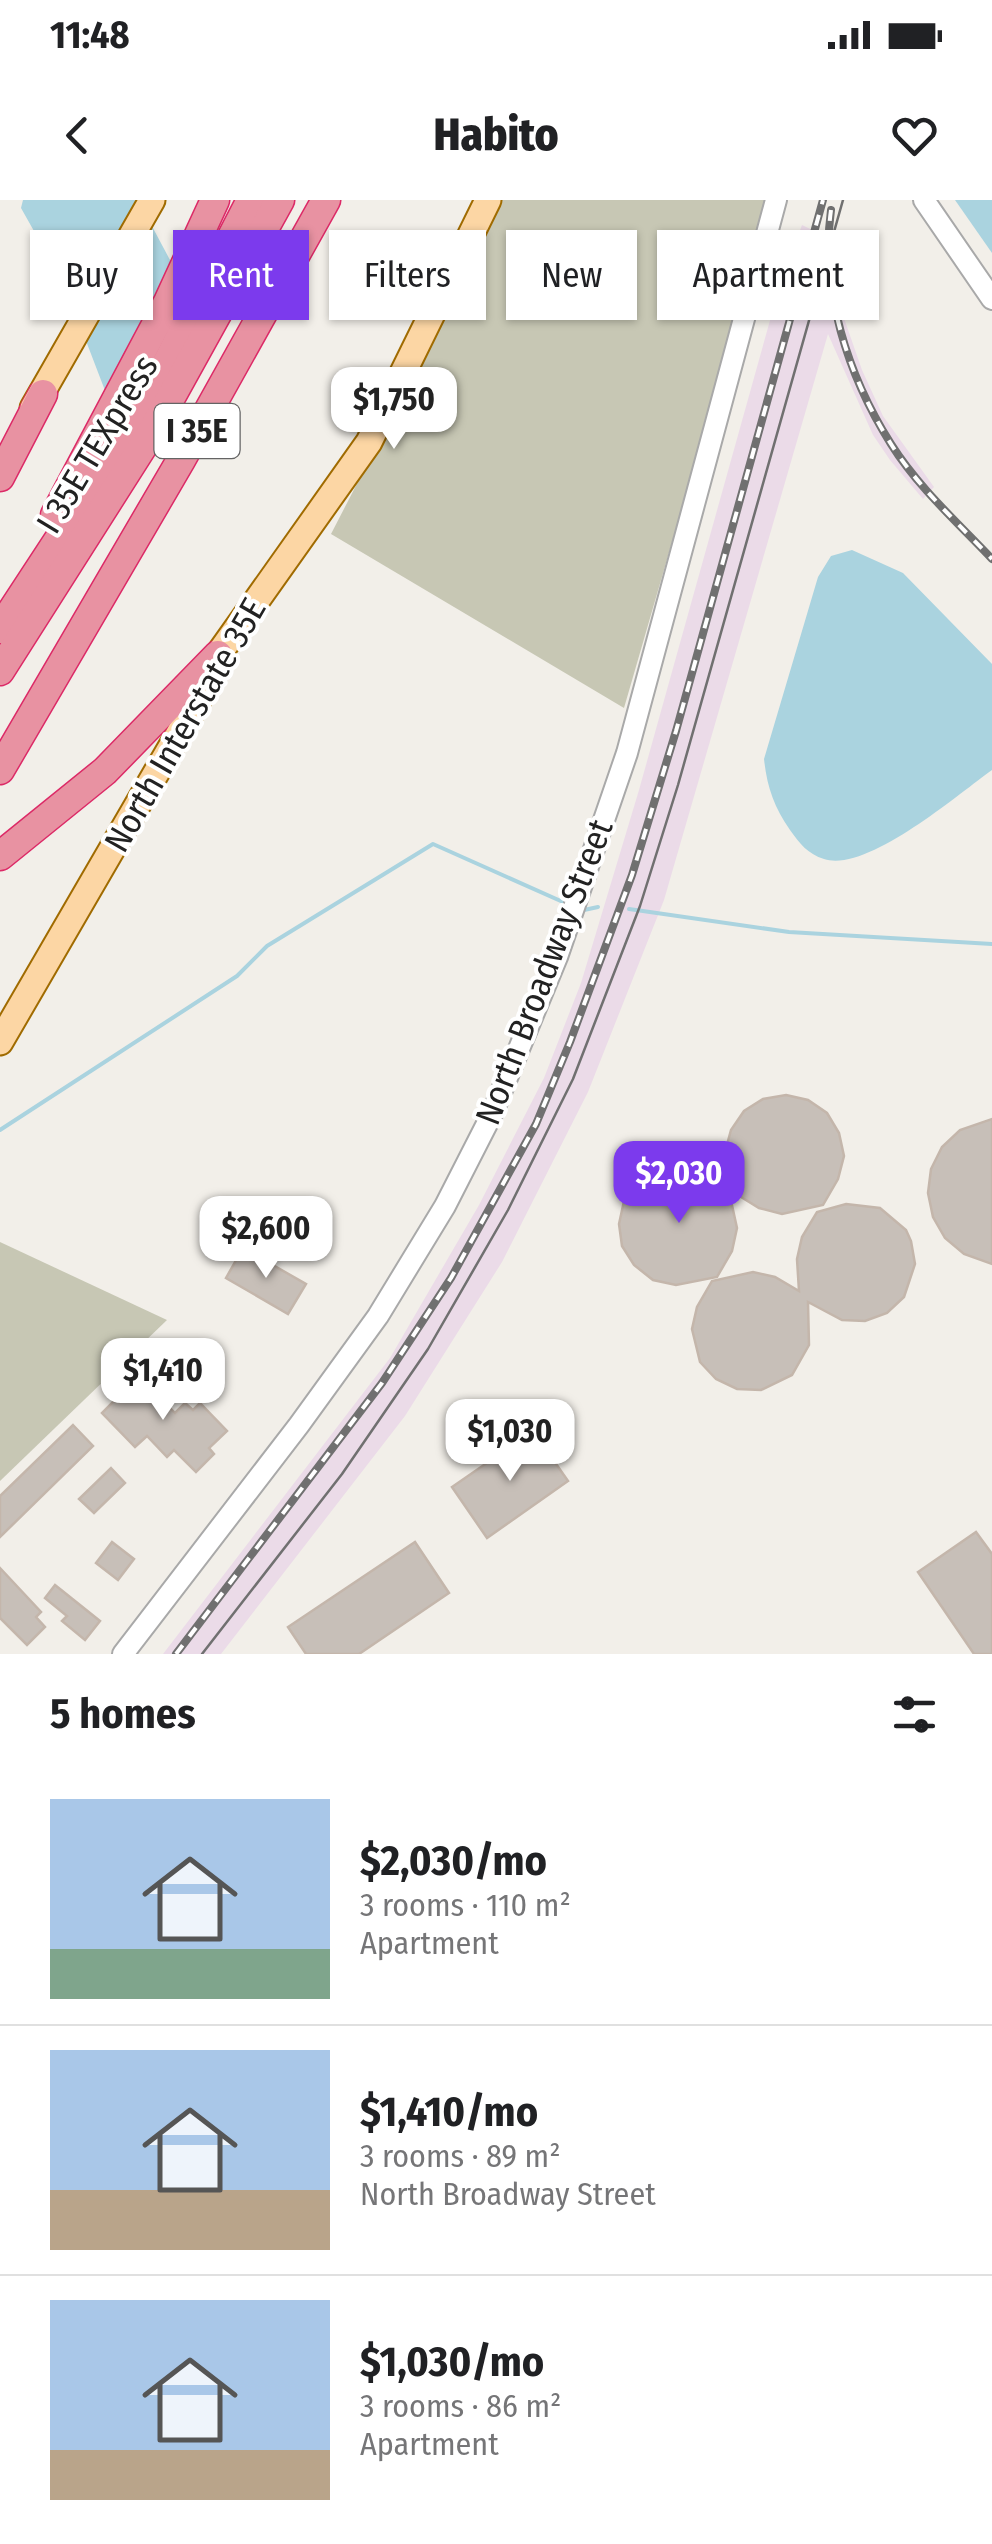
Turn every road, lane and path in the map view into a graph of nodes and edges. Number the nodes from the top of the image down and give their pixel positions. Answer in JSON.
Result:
{"nodes":[{"id":1,"x":152,"y":200,"type":"edge"},
{"id":2,"x":215,"y":200,"type":"edge"},
{"id":3,"x":251,"y":200,"type":"edge"},
{"id":4,"x":280,"y":200,"type":"edge"},
{"id":5,"x":326,"y":200,"type":"edge"},
{"id":6,"x":488,"y":200,"type":"edge"},
{"id":7,"x":776,"y":200,"type":"edge"},
{"id":8,"x":924,"y":200,"type":"edge"},
{"id":9,"x":992,"y":299,"type":"edge"},
{"id":10,"x":43,"y":394,"type":"junction"},
{"id":11,"x":0,"y":456,"type":"edge"},
{"id":12,"x":0,"y":477,"type":"edge"},
{"id":13,"x":0,"y":627,"type":"edge"},
{"id":14,"x":218,"y":655,"type":"junction"},
{"id":15,"x":0,"y":671,"type":"edge"},
{"id":16,"x":0,"y":770,"type":"edge"},
{"id":17,"x":0,"y":856,"type":"edge"},
{"id":18,"x":0,"y":1042,"type":"edge"},
{"id":19,"x":122,"y":1654,"type":"edge"}],
"edges":[{"from":1,"to":10,"type":"main road"},
{"from":2,"to":13,"type":"highway"},
{"from":3,"to":13,"type":"highway","number":"I 35E"},
{"from":4,"to":15,"type":"highway","name":"I 35E TEXpress"},
{"from":5,"to":16,"type":"highway","number":"I 35E"},
{"from":6,"to":14,"type":"main road","name":"North Interstate 35E"},
{"from":7,"to":19,"type":"street","name":"North Broadway Street"},
{"from":8,"to":9,"type":"street"},
{"from":10,"to":11,"type":"main road"},
{"from":10,"to":12,"type":"highway"},
{"from":14,"to":17,"type":"highway"},
{"from":14,"to":18,"type":"main road","name":"North Interstate 35E"}]}
